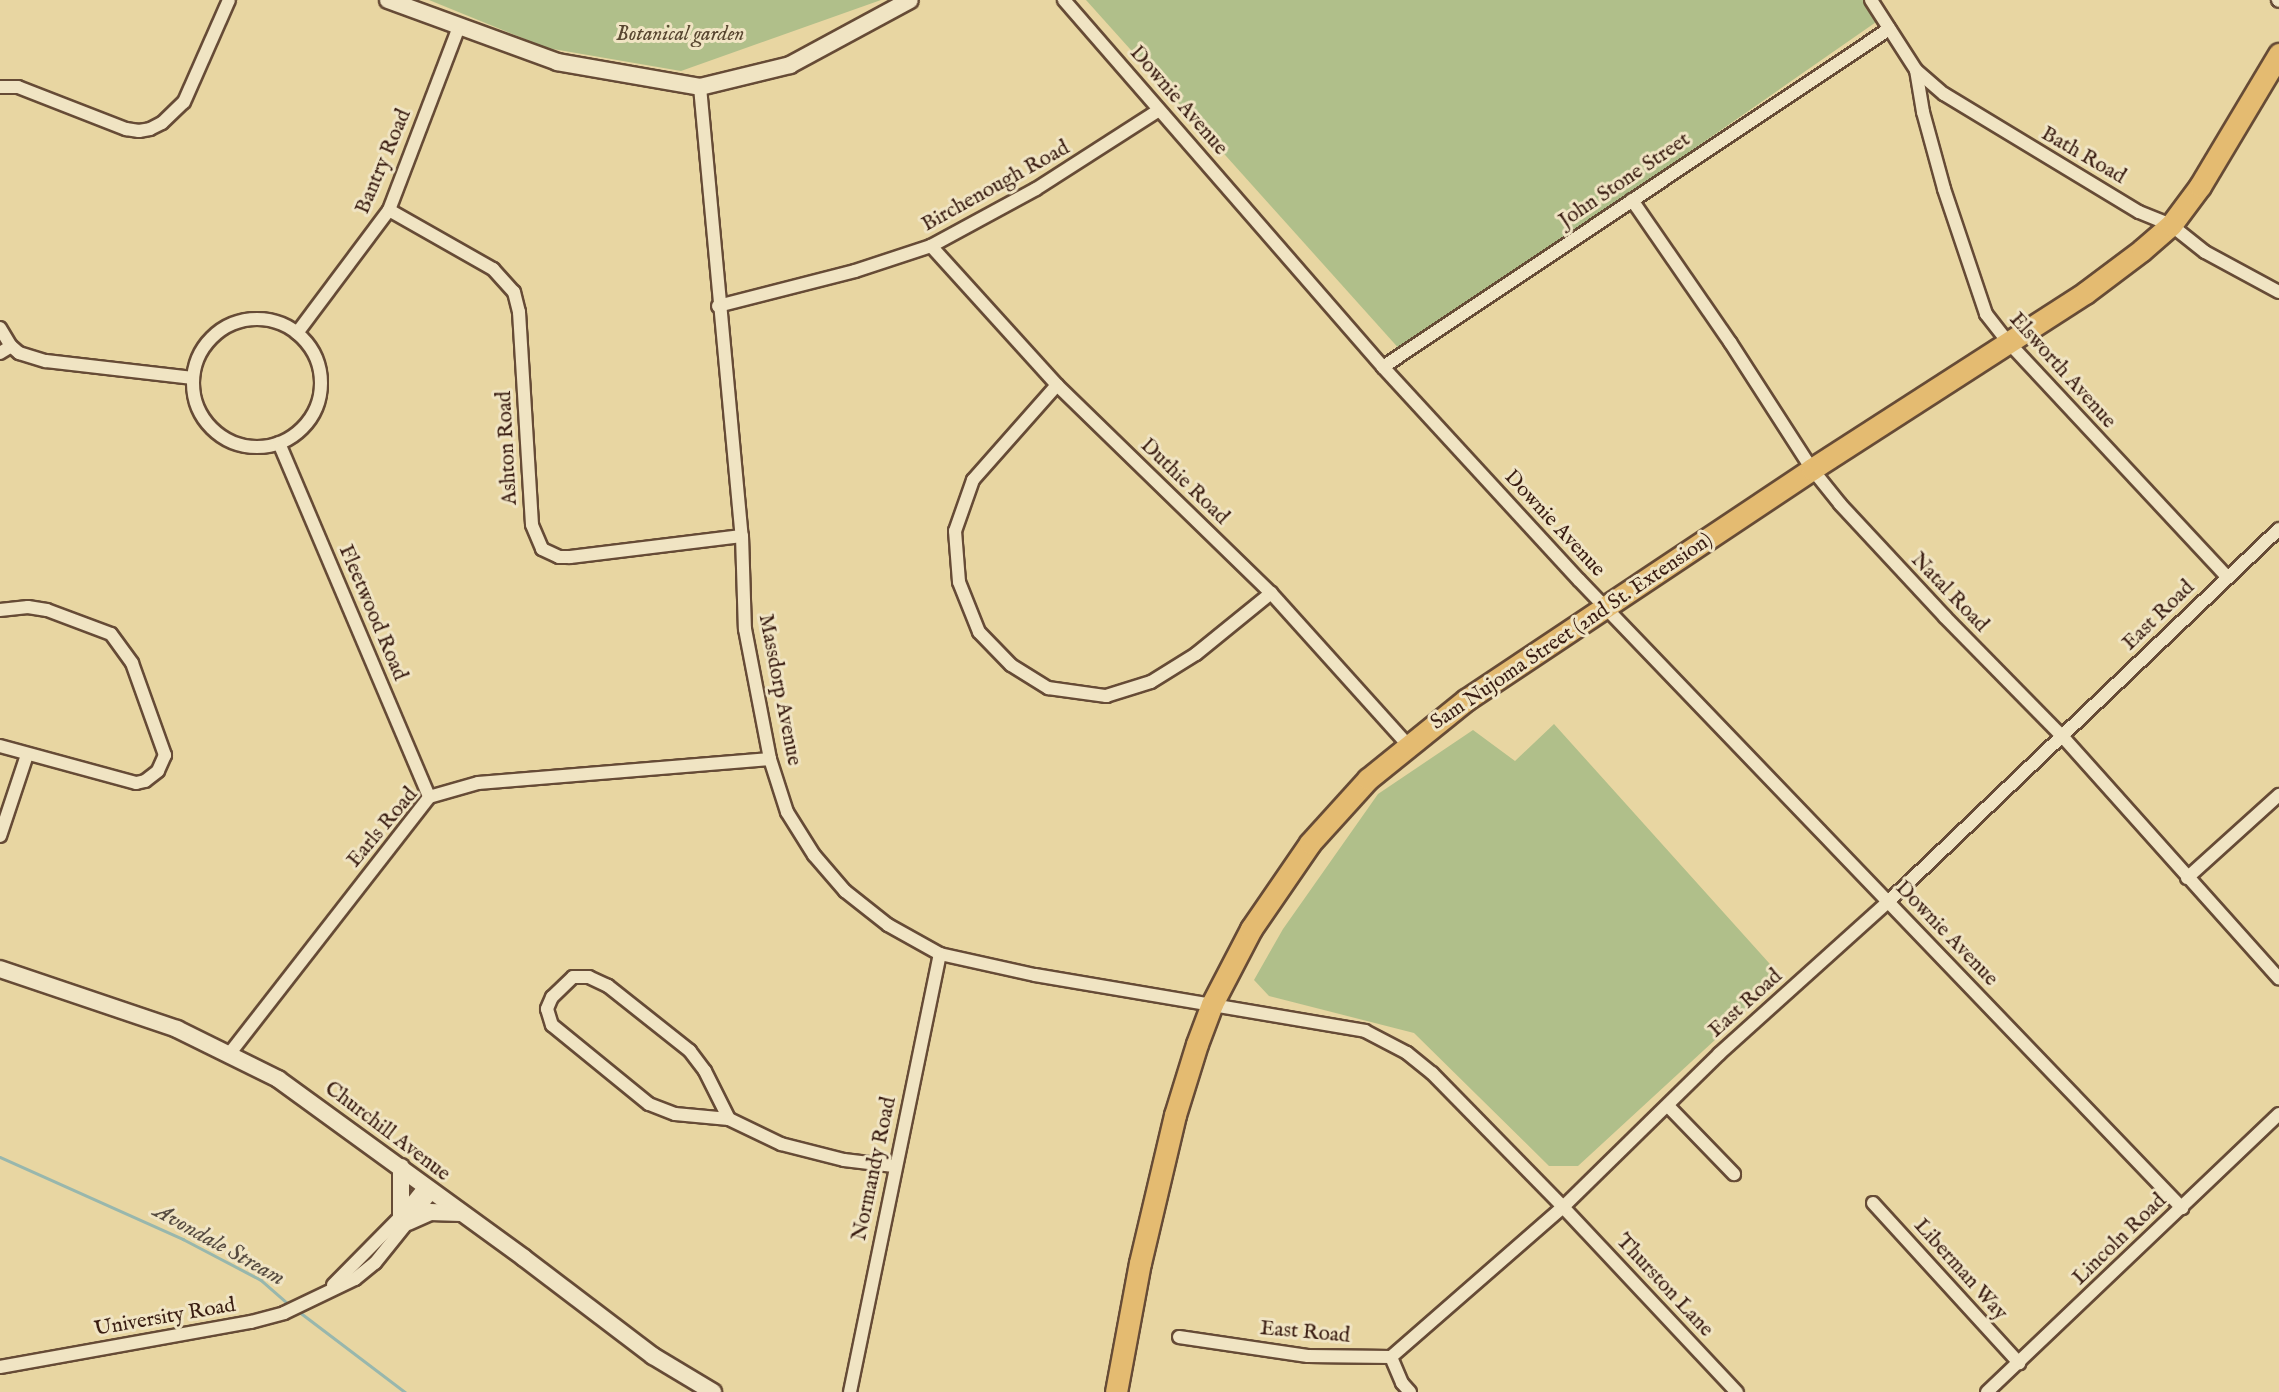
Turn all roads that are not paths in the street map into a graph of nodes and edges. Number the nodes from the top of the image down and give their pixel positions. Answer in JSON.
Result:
{"nodes":[{"id":1,"x":229,"y":0,"type":"edge"},
{"id":2,"x":388,"y":0,"type":"edge"},
{"id":3,"x":910,"y":0,"type":"edge"},
{"id":4,"x":1063,"y":0,"type":"edge"},
{"id":5,"x":1871,"y":0,"type":"edge"},
{"id":6,"x":459,"y":27,"type":"junction"},
{"id":7,"x":1889,"y":29,"type":"junction"},
{"id":8,"x":2279,"y":54,"type":"edge"},
{"id":9,"x":1916,"y":70,"type":"junction"},
{"id":10,"x":0,"y":87,"type":"edge"},
{"id":11,"x":700,"y":87,"type":"junction"},
{"id":12,"x":1159,"y":110,"type":"junction"},
{"id":13,"x":1632,"y":200,"type":"junction"},
{"id":14,"x":389,"y":210,"type":"junction"},
{"id":15,"x":2171,"y":225,"type":"junction"},
{"id":16,"x":931,"y":246,"type":"junction"},
{"id":17,"x":2279,"y":292,"type":"edge"},
{"id":18,"x":718,"y":306,"type":"junction"},
{"id":19,"x":0,"y":328,"type":"edge"},
{"id":20,"x":297,"y":333,"type":"junction"},
{"id":21,"x":2009,"y":343,"type":"junction"},
{"id":22,"x":6,"y":350,"type":"edge"},
{"id":23,"x":1383,"y":367,"type":"junction"},
{"id":24,"x":193,"y":378,"type":"junction"},
{"id":25,"x":1057,"y":385,"type":"junction"},
{"id":26,"x":279,"y":443,"type":"junction"},
{"id":27,"x":1812,"y":469,"type":"junction"},
{"id":28,"x":2279,"y":529,"type":"edge"},
{"id":29,"x":741,"y":536,"type":"junction"},
{"id":30,"x":2227,"y":577,"type":"junction"},
{"id":31,"x":1271,"y":593,"type":"junction"},
{"id":32,"x":1605,"y":607,"type":"junction"},
{"id":33,"x":0,"y":610,"type":"edge"},
{"id":34,"x":2063,"y":737,"type":"junction"},
{"id":35,"x":0,"y":746,"type":"edge"},
{"id":36,"x":1408,"y":746,"type":"junction"},
{"id":37,"x":27,"y":754,"type":"junction"},
{"id":38,"x":771,"y":759,"type":"junction"},
{"id":39,"x":2279,"y":795,"type":"edge"},
{"id":40,"x":429,"y":797,"type":"junction"},
{"id":41,"x":0,"y":836,"type":"edge"},
{"id":42,"x":2187,"y":878,"type":"junction"},
{"id":43,"x":1889,"y":901,"type":"junction"},
{"id":44,"x":940,"y":954,"type":"junction"},
{"id":45,"x":0,"y":969,"type":"edge"},
{"id":46,"x":2279,"y":979,"type":"edge"},
{"id":47,"x":1212,"y":1004,"type":"junction"},
{"id":48,"x":230,"y":1053,"type":"junction"},
{"id":49,"x":1668,"y":1106,"type":"junction"},
{"id":50,"x":2279,"y":1114,"type":"edge"},
{"id":51,"x":729,"y":1119,"type":"junction"},
{"id":52,"x":894,"y":1166,"type":"junction"},
{"id":53,"x":401,"y":1167,"type":"junction"},
{"id":54,"x":1734,"y":1174,"type":"dead end"},
{"id":55,"x":429,"y":1189,"type":"junction"},
{"id":56,"x":1873,"y":1203,"type":"dead end"},
{"id":57,"x":1563,"y":1207,"type":"junction"},
{"id":58,"x":2182,"y":1208,"type":"junction"},
{"id":59,"x":463,"y":1213,"type":"junction"},
{"id":60,"x":405,"y":1219,"type":"junction"},
{"id":61,"x":1179,"y":1337,"type":"dead end"},
{"id":62,"x":1391,"y":1357,"type":"junction"},
{"id":63,"x":2019,"y":1363,"type":"junction"},
{"id":64,"x":0,"y":1367,"type":"edge"},
{"id":65,"x":713,"y":1392,"type":"edge"},
{"id":66,"x":850,"y":1392,"type":"edge"},
{"id":67,"x":1116,"y":1392,"type":"edge"},
{"id":68,"x":1410,"y":1392,"type":"edge"},
{"id":69,"x":1737,"y":1392,"type":"edge"},
{"id":70,"x":1987,"y":1392,"type":"edge"}],
"edges":[{"from":1,"to":10,"type":"street"},
{"from":2,"to":6,"type":"main road"},
{"from":3,"to":11,"type":"main road"},
{"from":4,"to":12,"type":"street","name":"Downie Avenue"},
{"from":5,"to":7,"type":"street","name":"Bath Road"},
{"from":6,"to":11,"type":"main road"},
{"from":6,"to":14,"type":"street","name":"Bantry Road"},
{"from":7,"to":9,"type":"street","name":"Bath Road"},
{"from":7,"to":13,"type":"street","name":"John Stone Street"},
{"from":8,"to":15,"type":"highway","name":"Sam Nujoma Street (2nd St. Extension)"},
{"from":9,"to":15,"type":"street","name":"Bath Road"},
{"from":9,"to":21,"type":"street","name":"Elsworth Avenue"},
{"from":11,"to":18,"type":"street","name":"Massdorp Avenue"},
{"from":12,"to":16,"type":"street","name":"Birchenough Road"},
{"from":12,"to":23,"type":"street","name":"Downie Avenue"},
{"from":13,"to":23,"type":"street","name":"John Stone Street"},
{"from":13,"to":27,"type":"street","name":"Natal Road"},
{"from":14,"to":20,"type":"street","name":"Bantry Road"},
{"from":14,"to":29,"type":"street","name":"Ashton Road"},
{"from":15,"to":17,"type":"street","name":"Bath Road"},
{"from":15,"to":21,"type":"highway","name":"Sam Nujoma Street (2nd St. Extension)"},
{"from":16,"to":18,"type":"street","name":"Birchenough Road"},
{"from":16,"to":25,"type":"street","name":"Duthie Road"},
{"from":18,"to":29,"type":"street","name":"Massdorp Avenue"},
{"from":19,"to":22,"type":"street"},
{"from":20,"to":24,"type":"street"},
{"from":20,"to":26,"type":"street"},
{"from":21,"to":27,"type":"highway","name":"Sam Nujoma Street (2nd St. Extension)"},
{"from":21,"to":30,"type":"street","name":"Elsworth Avenue"},
{"from":22,"to":24,"type":"street"},
{"from":23,"to":32,"type":"street","name":"Downie Avenue"},
{"from":24,"to":26,"type":"street"},
{"from":25,"to":31,"type":"street","name":"Duthie Road"},
{"from":25,"to":31,"type":"street"},
{"from":26,"to":40,"type":"street","name":"Fleetwood Road"},
{"from":27,"to":32,"type":"highway","name":"Sam Nujoma Street (2nd St. Extension)"},
{"from":27,"to":34,"type":"street","name":"Natal Road"},
{"from":28,"to":30,"type":"street","name":"East Road"},
{"from":29,"to":38,"type":"street","name":"Massdorp Avenue"},
{"from":30,"to":34,"type":"street","name":"East Road"},
{"from":31,"to":36,"type":"street","name":"Duthie Road"},
{"from":32,"to":36,"type":"highway","name":"Sam Nujoma Street (2nd St. Extension)"},
{"from":32,"to":43,"type":"street","name":"Downie Avenue"},
{"from":33,"to":37,"type":"street"},
{"from":34,"to":42,"type":"street","name":"Natal Road"},
{"from":34,"to":43,"type":"street","name":"East Road"},
{"from":35,"to":37,"type":"street"},
{"from":36,"to":47,"type":"highway","name":"Sam Nujoma Street (2nd St. Extension)"},
{"from":37,"to":41,"type":"street"},
{"from":38,"to":40,"type":"street","name":"Earls Road"},
{"from":38,"to":44,"type":"street","name":"Massdorp Avenue"},
{"from":39,"to":42,"type":"street"},
{"from":40,"to":48,"type":"street","name":"Earls Road"},
{"from":42,"to":46,"type":"street","name":"Natal Road"},
{"from":43,"to":49,"type":"street","name":"East Road"},
{"from":43,"to":58,"type":"street","name":"Downie Avenue"},
{"from":44,"to":47,"type":"street","name":"Massdorp Avenue"},
{"from":44,"to":52,"type":"street","name":"Normandy Road"},
{"from":45,"to":48,"type":"main road","name":"Churchill Avenue"},
{"from":47,"to":57,"type":"street","name":"Thurston Lane"},
{"from":47,"to":67,"type":"highway","name":"Sam Nujoma Street (2nd St. Extension)"},
{"from":48,"to":53,"type":"main road","name":"Churchill Avenue"},
{"from":49,"to":54,"type":"street"},
{"from":49,"to":57,"type":"street","name":"East Road"},
{"from":50,"to":58,"type":"street","name":"Lincoln Road"},
{"from":51,"to":51,"type":"street"},
{"from":51,"to":52,"type":"street"},
{"from":52,"to":66,"type":"street","name":"Normandy Road"},
{"from":53,"to":55,"type":"main road","name":"Churchill Avenue"},
{"from":53,"to":60,"type":"main road"},
{"from":55,"to":59,"type":"main road","name":"Churchill Avenue"},
{"from":55,"to":60,"type":"street","name":"University Road"},
{"from":56,"to":63,"type":"street","name":"Liberman Way"},
{"from":57,"to":62,"type":"street","name":"East Road"},
{"from":57,"to":69,"type":"street","name":"Thurston Lane"},
{"from":58,"to":63,"type":"street","name":"Lincoln Road"},
{"from":59,"to":60,"type":"main road"},
{"from":59,"to":65,"type":"main road","name":"Churchill Avenue"},
{"from":60,"to":64,"type":"street","name":"University Road"},
{"from":61,"to":62,"type":"street","name":"East Road"},
{"from":62,"to":68,"type":"street"},
{"from":63,"to":70,"type":"street","name":"Lincoln Road"}]}
